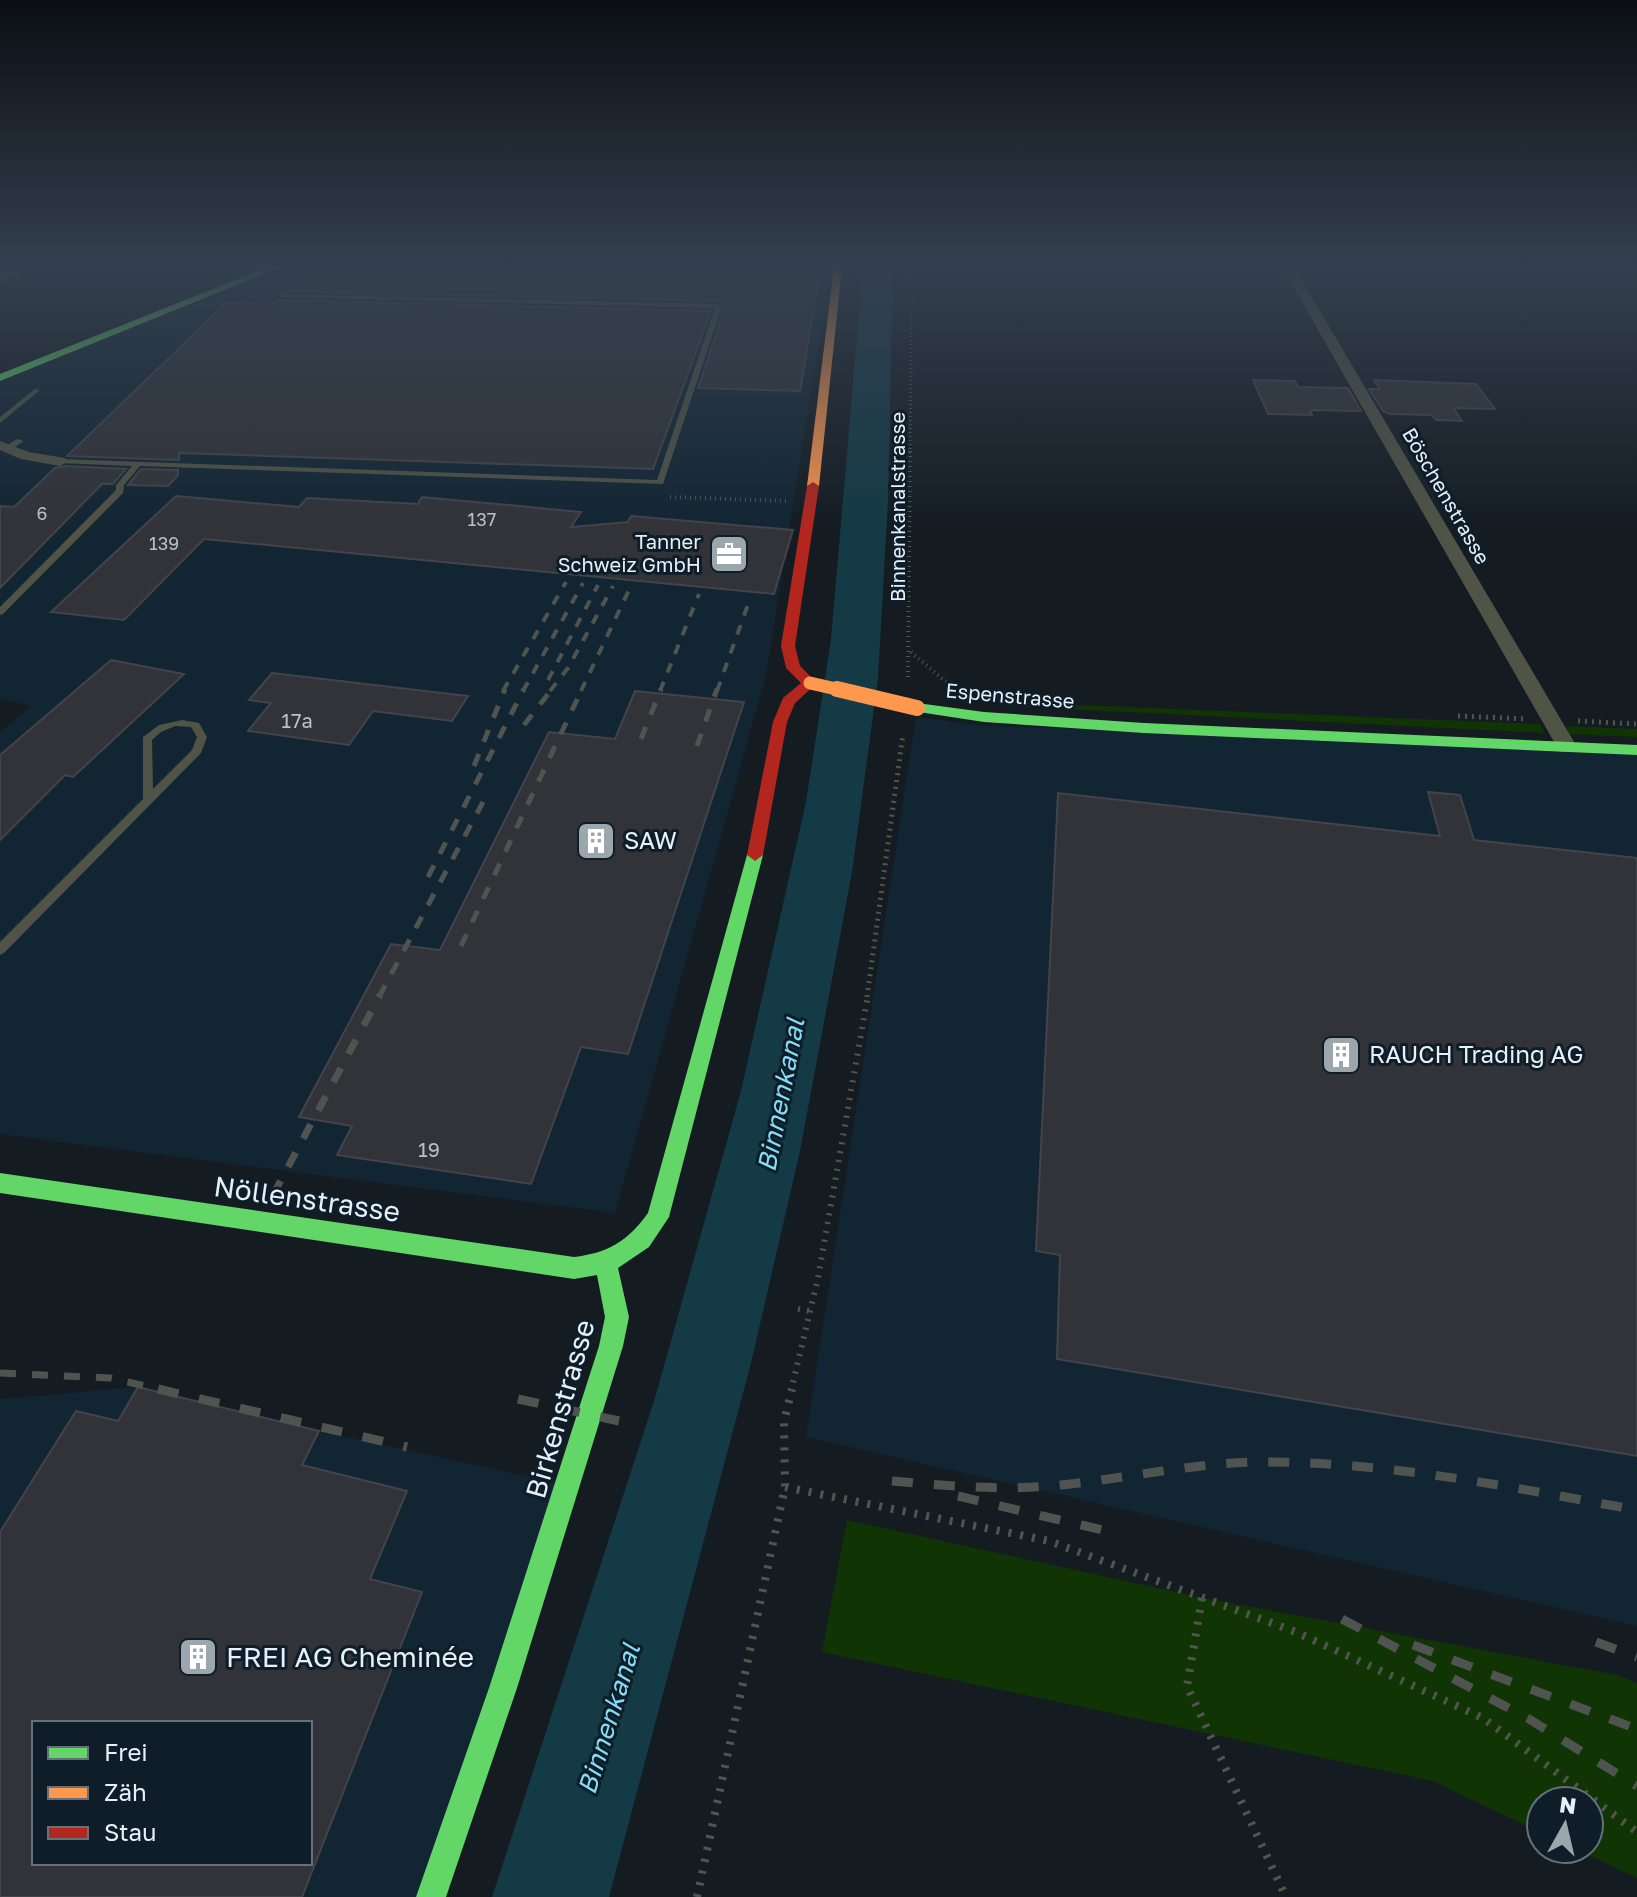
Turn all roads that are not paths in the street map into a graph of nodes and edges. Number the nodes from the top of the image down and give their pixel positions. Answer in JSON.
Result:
{"nodes":[{"id":1,"x":56,"y":356,"type":"edge"},
{"id":2,"x":702,"y":356,"type":"edge"},
{"id":3,"x":828,"y":356,"type":"edge"},
{"id":4,"x":1339,"y":356,"type":"edge"},
{"id":5,"x":0,"y":378,"type":"edge"},
{"id":6,"x":37,"y":390,"type":"dead end"},
{"id":7,"x":0,"y":421,"type":"edge"},
{"id":8,"x":9,"y":445,"type":"edge"},
{"id":9,"x":60,"y":461,"type":"joint"},
{"id":10,"x":138,"y":464,"type":"junction"},
{"id":11,"x":0,"y":612,"type":"edge"},
{"id":12,"x":802,"y":677,"type":"junction"},
{"id":13,"x":1567,"y":747,"type":"junction"},
{"id":14,"x":1637,"y":750,"type":"edge"},
{"id":15,"x":148,"y":798,"type":"junction"},
{"id":16,"x":0,"y":950,"type":"edge"},
{"id":17,"x":0,"y":1183,"type":"edge"},
{"id":18,"x":606,"y":1264,"type":"junction"},
{"id":19,"x":431,"y":1897,"type":"edge"}],
"edges":[{"from":1,"to":5,"type":"street"},
{"from":2,"to":10,"type":"lane"},
{"from":3,"to":12,"type":"street"},
{"from":4,"to":13,"type":"street","name":"Böschenstrasse"},
{"from":6,"to":7,"type":"lane"},
{"from":8,"to":9,"type":"street"},
{"from":9,"to":10,"type":"lane"},
{"from":10,"to":11,"type":"lane"},
{"from":12,"to":13,"type":"street","name":"Espenstrasse","bridge":true},
{"from":12,"to":18,"type":"street"},
{"from":13,"to":14,"type":"street","name":"Espenstrasse"},
{"from":15,"to":15,"type":"lane"},
{"from":15,"to":16,"type":"lane"},
{"from":17,"to":18,"type":"street","name":"Nöllenstrasse"},
{"from":18,"to":19,"type":"street","name":"Birkenstrasse"}]}
